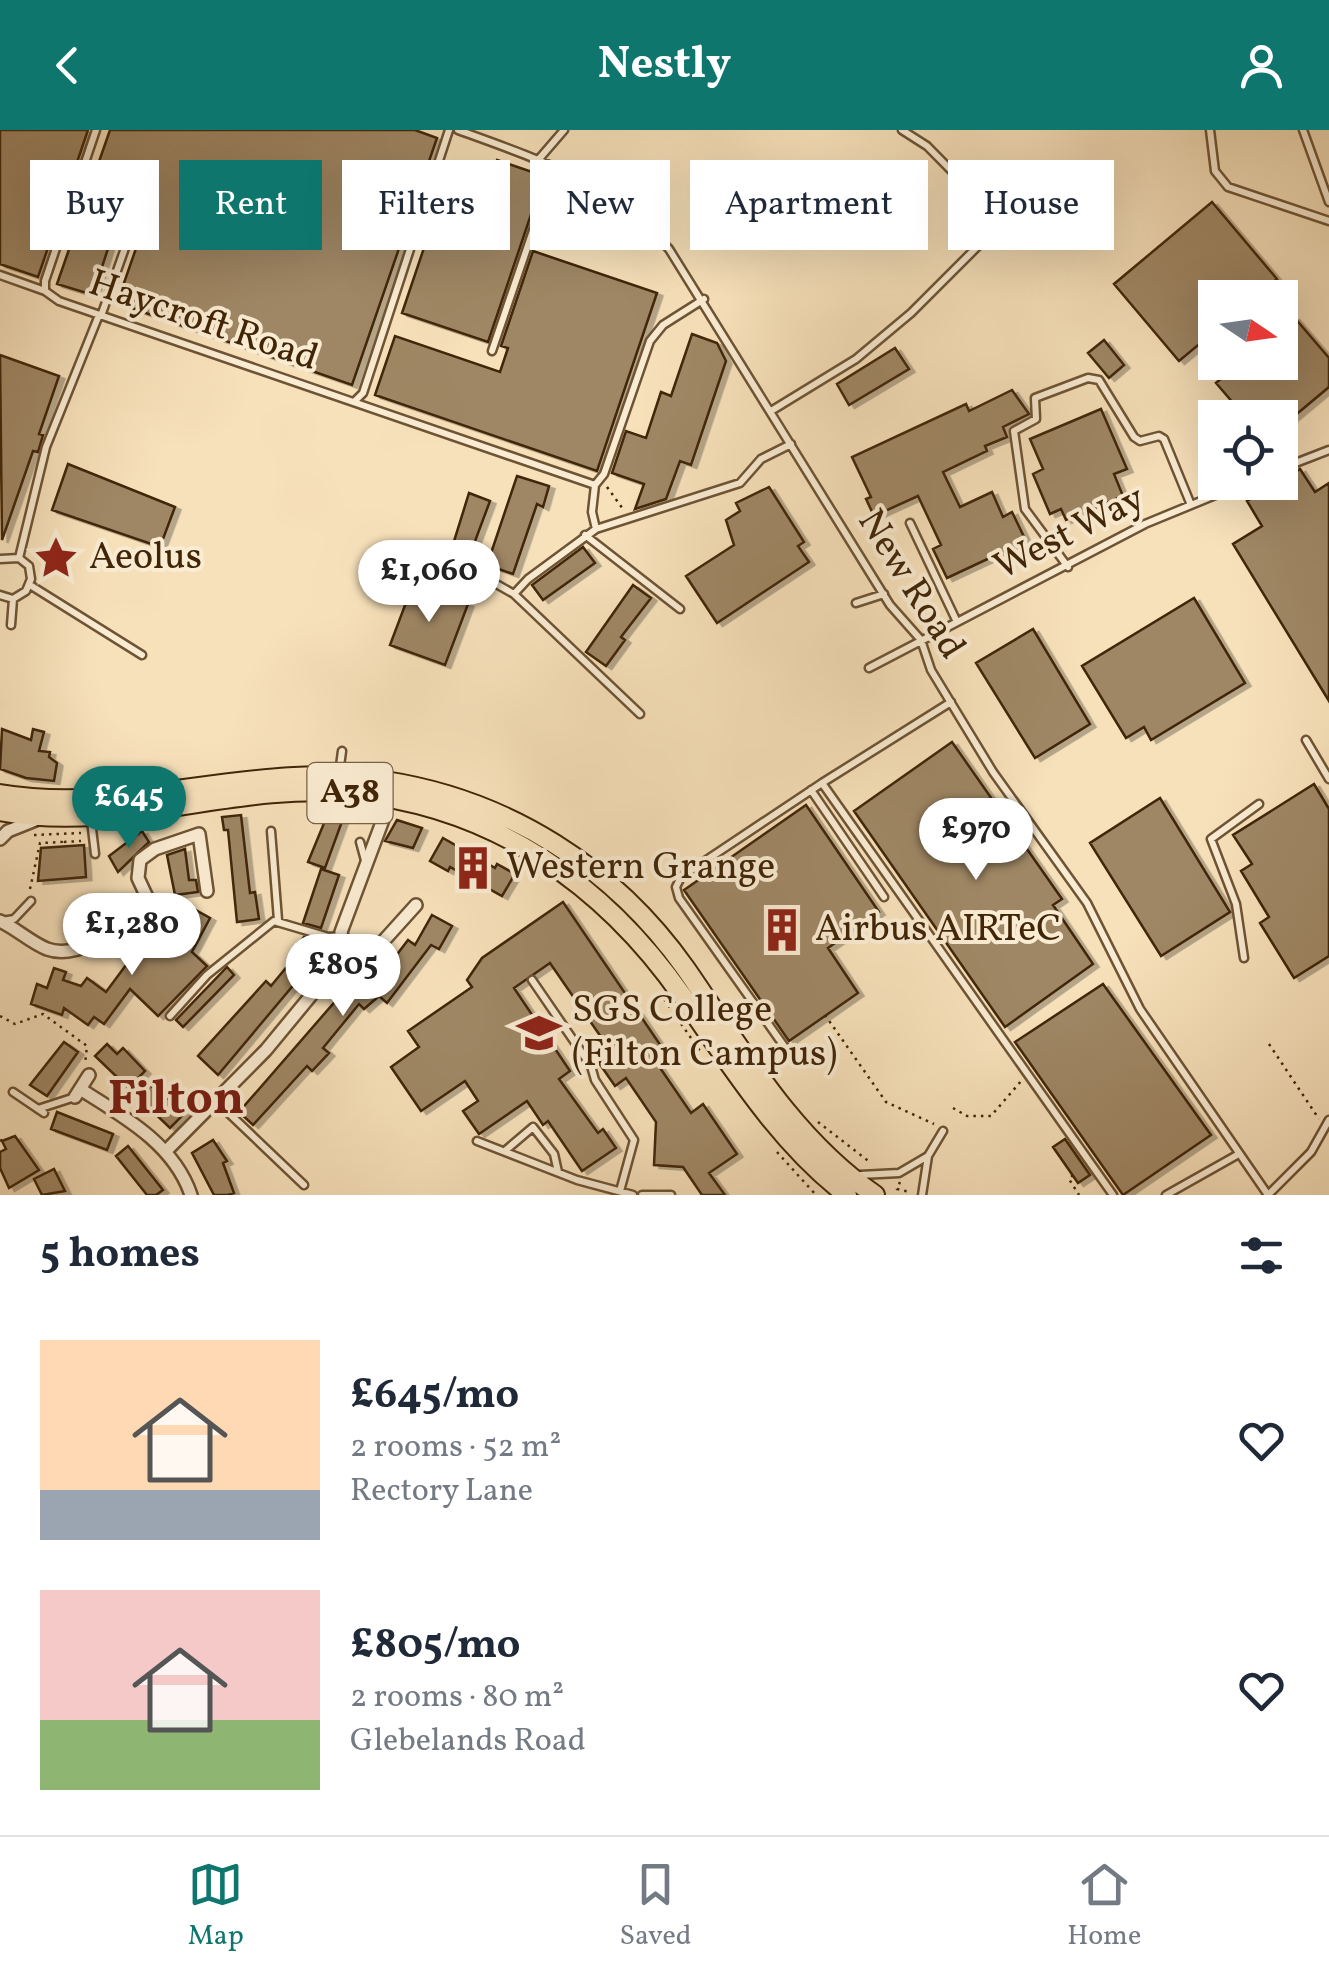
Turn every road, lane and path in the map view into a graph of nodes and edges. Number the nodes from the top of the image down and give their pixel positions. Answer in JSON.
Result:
{"nodes":[{"id":1,"x":96,"y":130,"type":"edge"},
{"id":2,"x":449,"y":130,"type":"edge"},
{"id":3,"x":458,"y":130,"type":"edge"},
{"id":4,"x":564,"y":130,"type":"edge"},
{"id":5,"x":902,"y":130,"type":"edge"},
{"id":6,"x":1210,"y":130,"type":"edge"},
{"id":7,"x":1303,"y":130,"type":"edge"},
{"id":8,"x":85,"y":160,"type":"edge"},
{"id":9,"x":538,"y":160,"type":"joint"},
{"id":10,"x":1329,"y":202,"type":"edge"},
{"id":11,"x":1329,"y":221,"type":"edge"},
{"id":12,"x":530,"y":241,"type":"edge"},
{"id":13,"x":55,"y":250,"type":"edge"},
{"id":14,"x":124,"y":250,"type":"edge"},
{"id":15,"x":666,"y":250,"type":"edge"},
{"id":16,"x":0,"y":275,"type":"edge"},
{"id":17,"x":46,"y":291,"type":"junction"},
{"id":18,"x":704,"y":299,"type":"junction"},
{"id":19,"x":100,"y":315,"type":"junction"},
{"id":20,"x":492,"y":351,"type":"dead end"},
{"id":21,"x":356,"y":401,"type":"junction"},
{"id":22,"x":771,"y":411,"type":"junction"},
{"id":23,"x":791,"y":444,"type":"junction"},
{"id":24,"x":1329,"y":450,"type":"edge"},
{"id":25,"x":1298,"y":463,"type":"edge"},
{"id":26,"x":601,"y":477,"type":"junction"},
{"id":27,"x":596,"y":485,"type":"junction"},
{"id":28,"x":1203,"y":500,"type":"edge"},
{"id":29,"x":1191,"y":505,"type":"junction"},
{"id":30,"x":630,"y":517,"type":"junction"},
{"id":31,"x":910,"y":523,"type":"dead end"},
{"id":32,"x":596,"y":530,"type":"junction"},
{"id":33,"x":586,"y":536,"type":"junction"},
{"id":34,"x":438,"y":551,"type":"dead end"},
{"id":35,"x":19,"y":558,"type":"junction"},
{"id":36,"x":0,"y":559,"type":"edge"},
{"id":37,"x":1068,"y":567,"type":"junction"},
{"id":38,"x":30,"y":585,"type":"junction"},
{"id":39,"x":514,"y":594,"type":"junction"},
{"id":40,"x":884,"y":594,"type":"junction"},
{"id":41,"x":0,"y":595,"type":"edge"},
{"id":42,"x":13,"y":599,"type":"junction"},
{"id":43,"x":856,"y":602,"type":"dead end"},
{"id":44,"x":680,"y":609,"type":"dead end"},
{"id":45,"x":957,"y":622,"type":"junction"},
{"id":46,"x":12,"y":624,"type":"dead end"},
{"id":47,"x":921,"y":640,"type":"junction"},
{"id":48,"x":142,"y":655,"type":"dead end"},
{"id":49,"x":869,"y":668,"type":"dead end"},
{"id":50,"x":951,"y":702,"type":"junction"},
{"id":51,"x":640,"y":714,"type":"dead end"},
{"id":52,"x":1306,"y":740,"type":"dead end"},
{"id":53,"x":342,"y":752,"type":"dead end"},
{"id":54,"x":339,"y":775,"type":"junction"},
{"id":55,"x":1329,"y":779,"type":"edge"},
{"id":56,"x":822,"y":783,"type":"junction"},
{"id":57,"x":811,"y":790,"type":"junction"},
{"id":58,"x":0,"y":794,"type":"edge"},
{"id":59,"x":1259,"y":804,"type":"dead end"},
{"id":60,"x":0,"y":811,"type":"edge"},
{"id":61,"x":384,"y":817,"type":"dead end"},
{"id":62,"x":42,"y":818,"type":"junction"},
{"id":63,"x":271,"y":832,"type":"dead end"},
{"id":64,"x":94,"y":833,"type":"junction"},
{"id":65,"x":26,"y":834,"type":"dead end"},
{"id":66,"x":0,"y":839,"type":"edge"},
{"id":67,"x":360,"y":842,"type":"dead end"},
{"id":68,"x":95,"y":854,"type":"dead end"},
{"id":69,"x":366,"y":865,"type":"junction"},
{"id":70,"x":208,"y":891,"type":"dead end"},
{"id":71,"x":884,"y":897,"type":"dead end"},
{"id":72,"x":29,"y":901,"type":"joint"},
{"id":73,"x":416,"y":904,"type":"dead end"},
{"id":74,"x":278,"y":920,"type":"junction"},
{"id":75,"x":1,"y":921,"type":"edge"},
{"id":76,"x":342,"y":936,"type":"junction"},
{"id":77,"x":346,"y":953,"type":"junction"},
{"id":78,"x":1244,"y":958,"type":"dead end"},
{"id":79,"x":532,"y":980,"type":"dead end"},
{"id":80,"x":658,"y":990,"type":"dead end"},
{"id":81,"x":825,"y":1015,"type":"dead end"},
{"id":82,"x":0,"y":1016,"type":"edge"},
{"id":83,"x":170,"y":1016,"type":"dead end"},
{"id":84,"x":1268,"y":1044,"type":"dead end"},
{"id":85,"x":791,"y":1056,"type":"dead end"},
{"id":86,"x":707,"y":1060,"type":"dead end"},
{"id":87,"x":89,"y":1074,"type":"joint"},
{"id":88,"x":1028,"y":1075,"type":"junction"},
{"id":89,"x":14,"y":1092,"type":"dead end"},
{"id":90,"x":78,"y":1093,"type":"junction"},
{"id":91,"x":216,"y":1100,"type":"junction"},
{"id":92,"x":953,"y":1108,"type":"dead end"},
{"id":93,"x":1327,"y":1124,"type":"edge"},
{"id":94,"x":943,"y":1130,"type":"joint"},
{"id":95,"x":766,"y":1138,"type":"dead end"},
{"id":96,"x":478,"y":1141,"type":"dead end"},
{"id":97,"x":506,"y":1150,"type":"junction"},
{"id":98,"x":166,"y":1152,"type":"junction"},
{"id":99,"x":1237,"y":1155,"type":"junction"},
{"id":100,"x":928,"y":1156,"type":"junction"},
{"id":101,"x":558,"y":1172,"type":"junction"},
{"id":102,"x":1072,"y":1175,"type":"dead end"},
{"id":103,"x":304,"y":1185,"type":"dead end"},
{"id":104,"x":842,"y":1187,"type":"edge"},
{"id":105,"x":620,"y":1191,"type":"junction"},
{"id":106,"x":191,"y":1195,"type":"edge"},
{"id":107,"x":633,"y":1195,"type":"edge"},
{"id":108,"x":642,"y":1195,"type":"edge"},
{"id":109,"x":671,"y":1195,"type":"edge"},
{"id":110,"x":816,"y":1195,"type":"edge"},
{"id":111,"x":875,"y":1195,"type":"edge"},
{"id":112,"x":922,"y":1195,"type":"edge"},
{"id":113,"x":1079,"y":1195,"type":"edge"},
{"id":114,"x":1113,"y":1195,"type":"edge"},
{"id":115,"x":1166,"y":1195,"type":"edge"},
{"id":116,"x":1268,"y":1195,"type":"edge"}],
"edges":[{"from":1,"to":8,"type":"lane"},
{"from":2,"to":21,"type":"lane"},
{"from":3,"to":9,"type":"lane","name":"New Road"},
{"from":4,"to":9,"type":"lane"},
{"from":5,"to":22,"type":"lane"},
{"from":6,"to":11,"type":"lane"},
{"from":7,"to":10,"type":"lane"},
{"from":12,"to":20,"type":"lane"},
{"from":13,"to":17,"type":"lane","name":"Haycroft Road"},
{"from":14,"to":19,"type":"lane"},
{"from":15,"to":18,"type":"lane","name":"New Road"},
{"from":16,"to":17,"type":"lane"},
{"from":17,"to":19,"type":"lane","name":"Haycroft Road"},
{"from":18,"to":22,"type":"lane","name":"New Road"},
{"from":18,"to":26,"type":"lane"},
{"from":19,"to":21,"type":"lane","name":"Haycroft Road"},
{"from":19,"to":35,"type":"lane"},
{"from":21,"to":27,"type":"lane","name":"Haycroft Road"},
{"from":22,"to":23,"type":"lane","name":"New Road"},
{"from":23,"to":30,"type":"lane"},
{"from":23,"to":40,"type":"lane","name":"New Road"},
{"from":24,"to":25,"type":"lane"},
{"from":26,"to":27,"type":"lane"},
{"from":26,"to":30,"type":"path"},
{"from":27,"to":32,"type":"lane"},
{"from":28,"to":29,"type":"lane","name":"West Way"},
{"from":29,"to":37,"type":"lane","name":"West Way"},
{"from":29,"to":37,"type":"lane"},
{"from":30,"to":32,"type":"lane"},
{"from":31,"to":45,"type":"lane"},
{"from":32,"to":33,"type":"lane"},
{"from":33,"to":39,"type":"lane"},
{"from":33,"to":44,"type":"lane"},
{"from":34,"to":39,"type":"lane"},
{"from":35,"to":36,"type":"lane"},
{"from":35,"to":38,"type":"lane"},
{"from":37,"to":45,"type":"lane","name":"West Way"},
{"from":38,"to":42,"type":"lane"},
{"from":38,"to":48,"type":"lane"},
{"from":39,"to":51,"type":"lane"},
{"from":40,"to":43,"type":"lane"},
{"from":40,"to":47,"type":"lane","name":"New Road"},
{"from":41,"to":42,"type":"lane"},
{"from":42,"to":46,"type":"lane"},
{"from":45,"to":47,"type":"lane","name":"West Way"},
{"from":47,"to":49,"type":"lane","name":"West Way"},
{"from":47,"to":50,"type":"lane","name":"New Road"},
{"from":50,"to":56,"type":"lane"},
{"from":50,"to":99,"type":"lane","name":"New Road"},
{"from":52,"to":55,"type":"lane"},
{"from":53,"to":54,"type":"lane"},
{"from":54,"to":58,"type":"main road","number":"A38"},
{"from":54,"to":104,"type":"main road","number":"A38"},
{"from":56,"to":57,"type":"lane"},
{"from":56,"to":88,"type":"lane"},
{"from":57,"to":71,"type":"lane"},
{"from":57,"to":85,"type":"lane"},
{"from":59,"to":78,"type":"lane"},
{"from":60,"to":62,"type":"main road","number":"A38"},
{"from":61,"to":69,"type":"street"},
{"from":62,"to":64,"type":"main road","number":"A38"},
{"from":62,"to":66,"type":"street"},
{"from":63,"to":74,"type":"lane"},
{"from":64,"to":65,"type":"path"},
{"from":64,"to":68,"type":"lane"},
{"from":64,"to":72,"type":"path"},
{"from":64,"to":104,"type":"main road","number":"A38"},
{"from":67,"to":69,"type":"lane"},
{"from":69,"to":76,"type":"street"},
{"from":70,"to":75,"type":"street"},
{"from":72,"to":75,"type":"lane"},
{"from":73,"to":77,"type":"street"},
{"from":74,"to":76,"type":"lane"},
{"from":74,"to":83,"type":"lane"},
{"from":76,"to":77,"type":"street"},
{"from":77,"to":91,"type":"street"},
{"from":79,"to":105,"type":"lane"},
{"from":80,"to":86,"type":"path"},
{"from":81,"to":94,"type":"path"},
{"from":82,"to":87,"type":"path"},
{"from":84,"to":93,"type":"path"},
{"from":87,"to":90,"type":"street"},
{"from":88,"to":92,"type":"path"},
{"from":88,"to":114,"type":"lane"},
{"from":89,"to":90,"type":"lane"},
{"from":90,"to":98,"type":"street"},
{"from":91,"to":98,"type":"street"},
{"from":91,"to":103,"type":"lane"},
{"from":93,"to":116,"type":"lane"},
{"from":94,"to":100,"type":"lane"},
{"from":95,"to":110,"type":"path"},
{"from":96,"to":97,"type":"lane"},
{"from":97,"to":101,"type":"lane"},
{"from":97,"to":101,"type":"lane"},
{"from":98,"to":106,"type":"street"},
{"from":99,"to":115,"type":"lane"},
{"from":99,"to":116,"type":"lane","name":"New Road"},
{"from":100,"to":104,"type":"lane"},
{"from":100,"to":112,"type":"lane"},
{"from":101,"to":105,"type":"lane"},
{"from":102,"to":113,"type":"path"},
{"from":104,"to":111,"type":"main road","number":"A38"},
{"from":105,"to":107,"type":"lane"},
{"from":108,"to":109,"type":"lane"}]}
